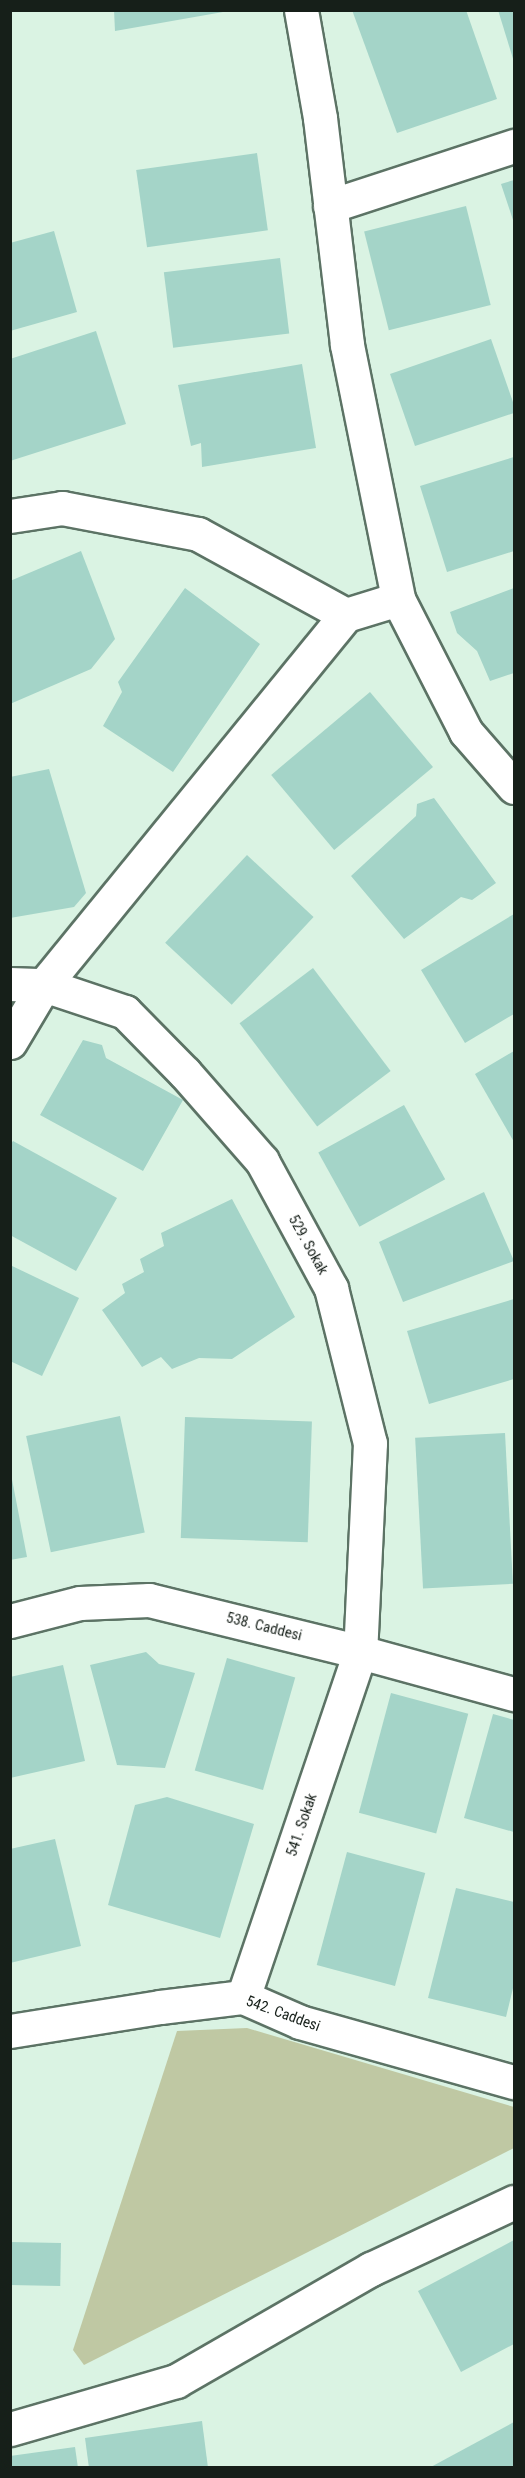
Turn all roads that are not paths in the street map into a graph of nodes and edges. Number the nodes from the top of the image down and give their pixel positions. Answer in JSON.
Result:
{"nodes":[{"id":1,"x":301,"y":10,"type":"edge"},
{"id":2,"x":514,"y":146,"type":"edge"},
{"id":3,"x":330,"y":206,"type":"junction"},
{"id":4,"x":10,"y":516,"type":"edge"},
{"id":5,"x":398,"y":599,"type":"junction"},
{"id":6,"x":346,"y":615,"type":"junction"},
{"id":7,"x":514,"y":788,"type":"edge"},
{"id":8,"x":10,"y":984,"type":"edge"},
{"id":9,"x":44,"y":985,"type":"junction"},
{"id":10,"x":10,"y":1042,"type":"edge"},
{"id":11,"x":10,"y":1621,"type":"edge"},
{"id":12,"x":360,"y":1652,"type":"junction"},
{"id":13,"x":514,"y":1694,"type":"edge"},
{"id":14,"x":243,"y":1997,"type":"junction"},
{"id":15,"x":10,"y":2031,"type":"edge"},
{"id":16,"x":514,"y":2082,"type":"edge"},
{"id":17,"x":514,"y":2202,"type":"edge"},
{"id":18,"x":10,"y":2429,"type":"edge"}],
"edges":[{"from":1,"to":3,"type":"street"},
{"from":2,"to":3,"type":"street"},
{"from":3,"to":5,"type":"street"},
{"from":4,"to":6,"type":"street"},
{"from":5,"to":6,"type":"street"},
{"from":5,"to":7,"type":"street"},
{"from":6,"to":9,"type":"street"},
{"from":8,"to":9,"type":"street","name":"529. Sokak"},
{"from":9,"to":10,"type":"street"},
{"from":9,"to":12,"type":"street","name":"529. Sokak"},
{"from":11,"to":12,"type":"street","name":"538. Caddesi"},
{"from":12,"to":13,"type":"street","name":"538. Caddesi"},
{"from":12,"to":14,"type":"street","name":"541. Sokak"},
{"from":14,"to":15,"type":"street","name":"542. Caddesi"},
{"from":14,"to":16,"type":"street","name":"542. Caddesi"},
{"from":17,"to":18,"type":"street"}]}
